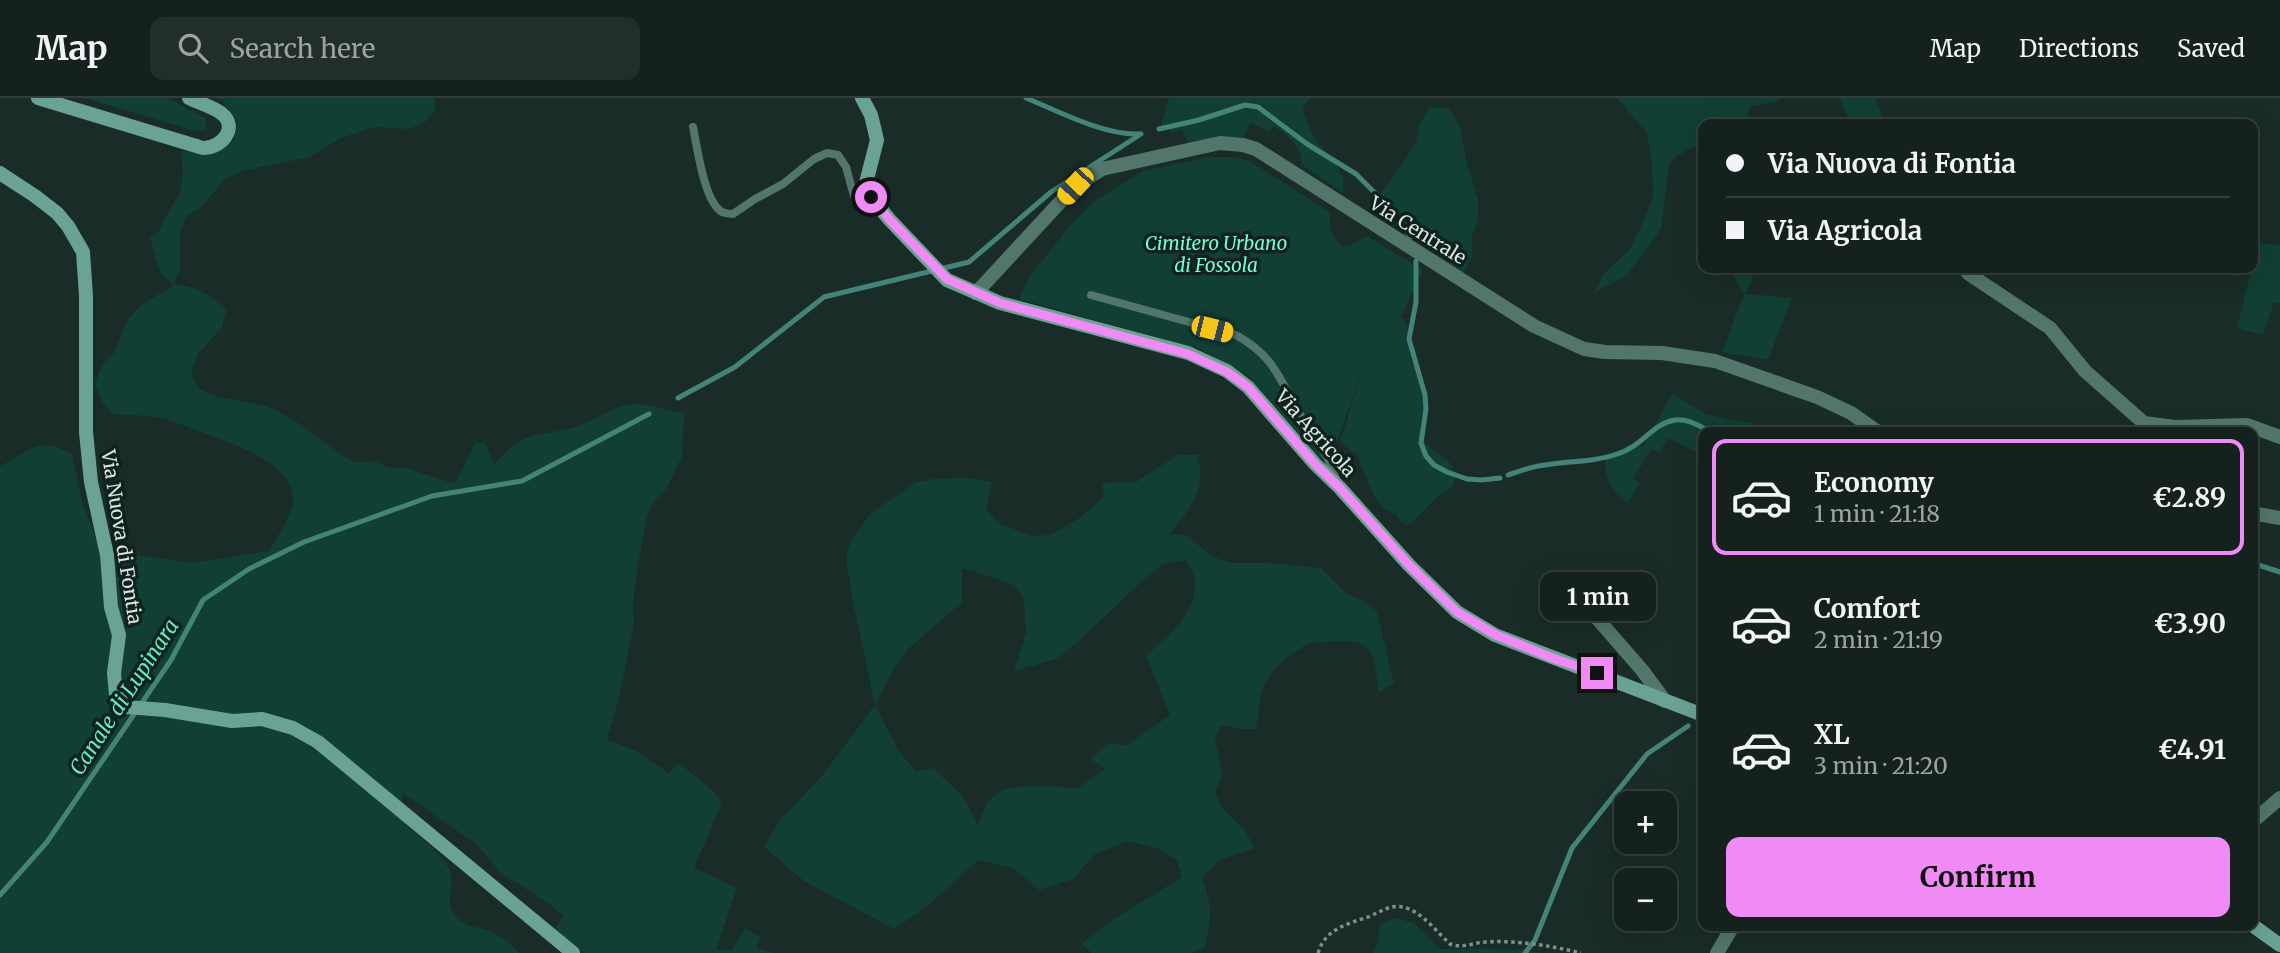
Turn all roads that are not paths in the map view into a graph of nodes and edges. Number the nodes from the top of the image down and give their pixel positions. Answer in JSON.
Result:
{"nodes":[{"id":1,"x":38,"y":98,"type":"edge"},
{"id":2,"x":189,"y":98,"type":"edge"},
{"id":3,"x":862,"y":98,"type":"edge"},
{"id":4,"x":693,"y":127,"type":"dead end"},
{"id":5,"x":0,"y":173,"type":"edge"},
{"id":6,"x":871,"y":197,"type":"junction"},
{"id":7,"x":1968,"y":273,"type":"edge"},
{"id":8,"x":976,"y":293,"type":"junction"},
{"id":9,"x":1091,"y":295,"type":"dead end"},
{"id":10,"x":1871,"y":427,"type":"edge"},
{"id":11,"x":2175,"y":427,"type":"edge"},
{"id":12,"x":2175,"y":427,"type":"edge"},
{"id":13,"x":2252,"y":427,"type":"edge"},
{"id":14,"x":2258,"y":429,"type":"edge"},
{"id":15,"x":2280,"y":437,"type":"edge"},
{"id":16,"x":1340,"y":488,"type":"junction"},
{"id":17,"x":2258,"y":514,"type":"edge"},
{"id":18,"x":2280,"y":518,"type":"edge"},
{"id":19,"x":1562,"y":578,"type":"dead end"},
{"id":20,"x":1665,"y":701,"type":"junction"},
{"id":21,"x":1698,"y":713,"type":"edge"},
{"id":22,"x":2280,"y":798,"type":"edge"},
{"id":23,"x":2258,"y":817,"type":"edge"},
{"id":24,"x":2258,"y":929,"type":"edge"},
{"id":25,"x":1731,"y":931,"type":"edge"},
{"id":26,"x":2280,"y":945,"type":"edge"},
{"id":27,"x":573,"y":953,"type":"edge"},
{"id":28,"x":1717,"y":953,"type":"edge"}],
"edges":[{"from":1,"to":2,"type":"street"},
{"from":3,"to":6,"type":"street"},
{"from":4,"to":6,"type":"lane"},
{"from":5,"to":27,"type":"street","name":"Via Nuova di Fontia"},
{"from":6,"to":8,"type":"street"},
{"from":7,"to":11,"type":"street"},
{"from":8,"to":10,"type":"street","name":"Via Centrale"},
{"from":8,"to":16,"type":"street","name":"Via Agricola"},
{"from":9,"to":16,"type":"lane"},
{"from":12,"to":13,"type":"street"},
{"from":14,"to":15,"type":"street"},
{"from":16,"to":20,"type":"street","name":"Via Agricola"},
{"from":17,"to":18,"type":"street"},
{"from":19,"to":20,"type":"street"},
{"from":20,"to":21,"type":"street","name":"Via Agricola"},
{"from":22,"to":23,"type":"street"},
{"from":24,"to":26,"type":"street"},
{"from":25,"to":28,"type":"street"}]}
